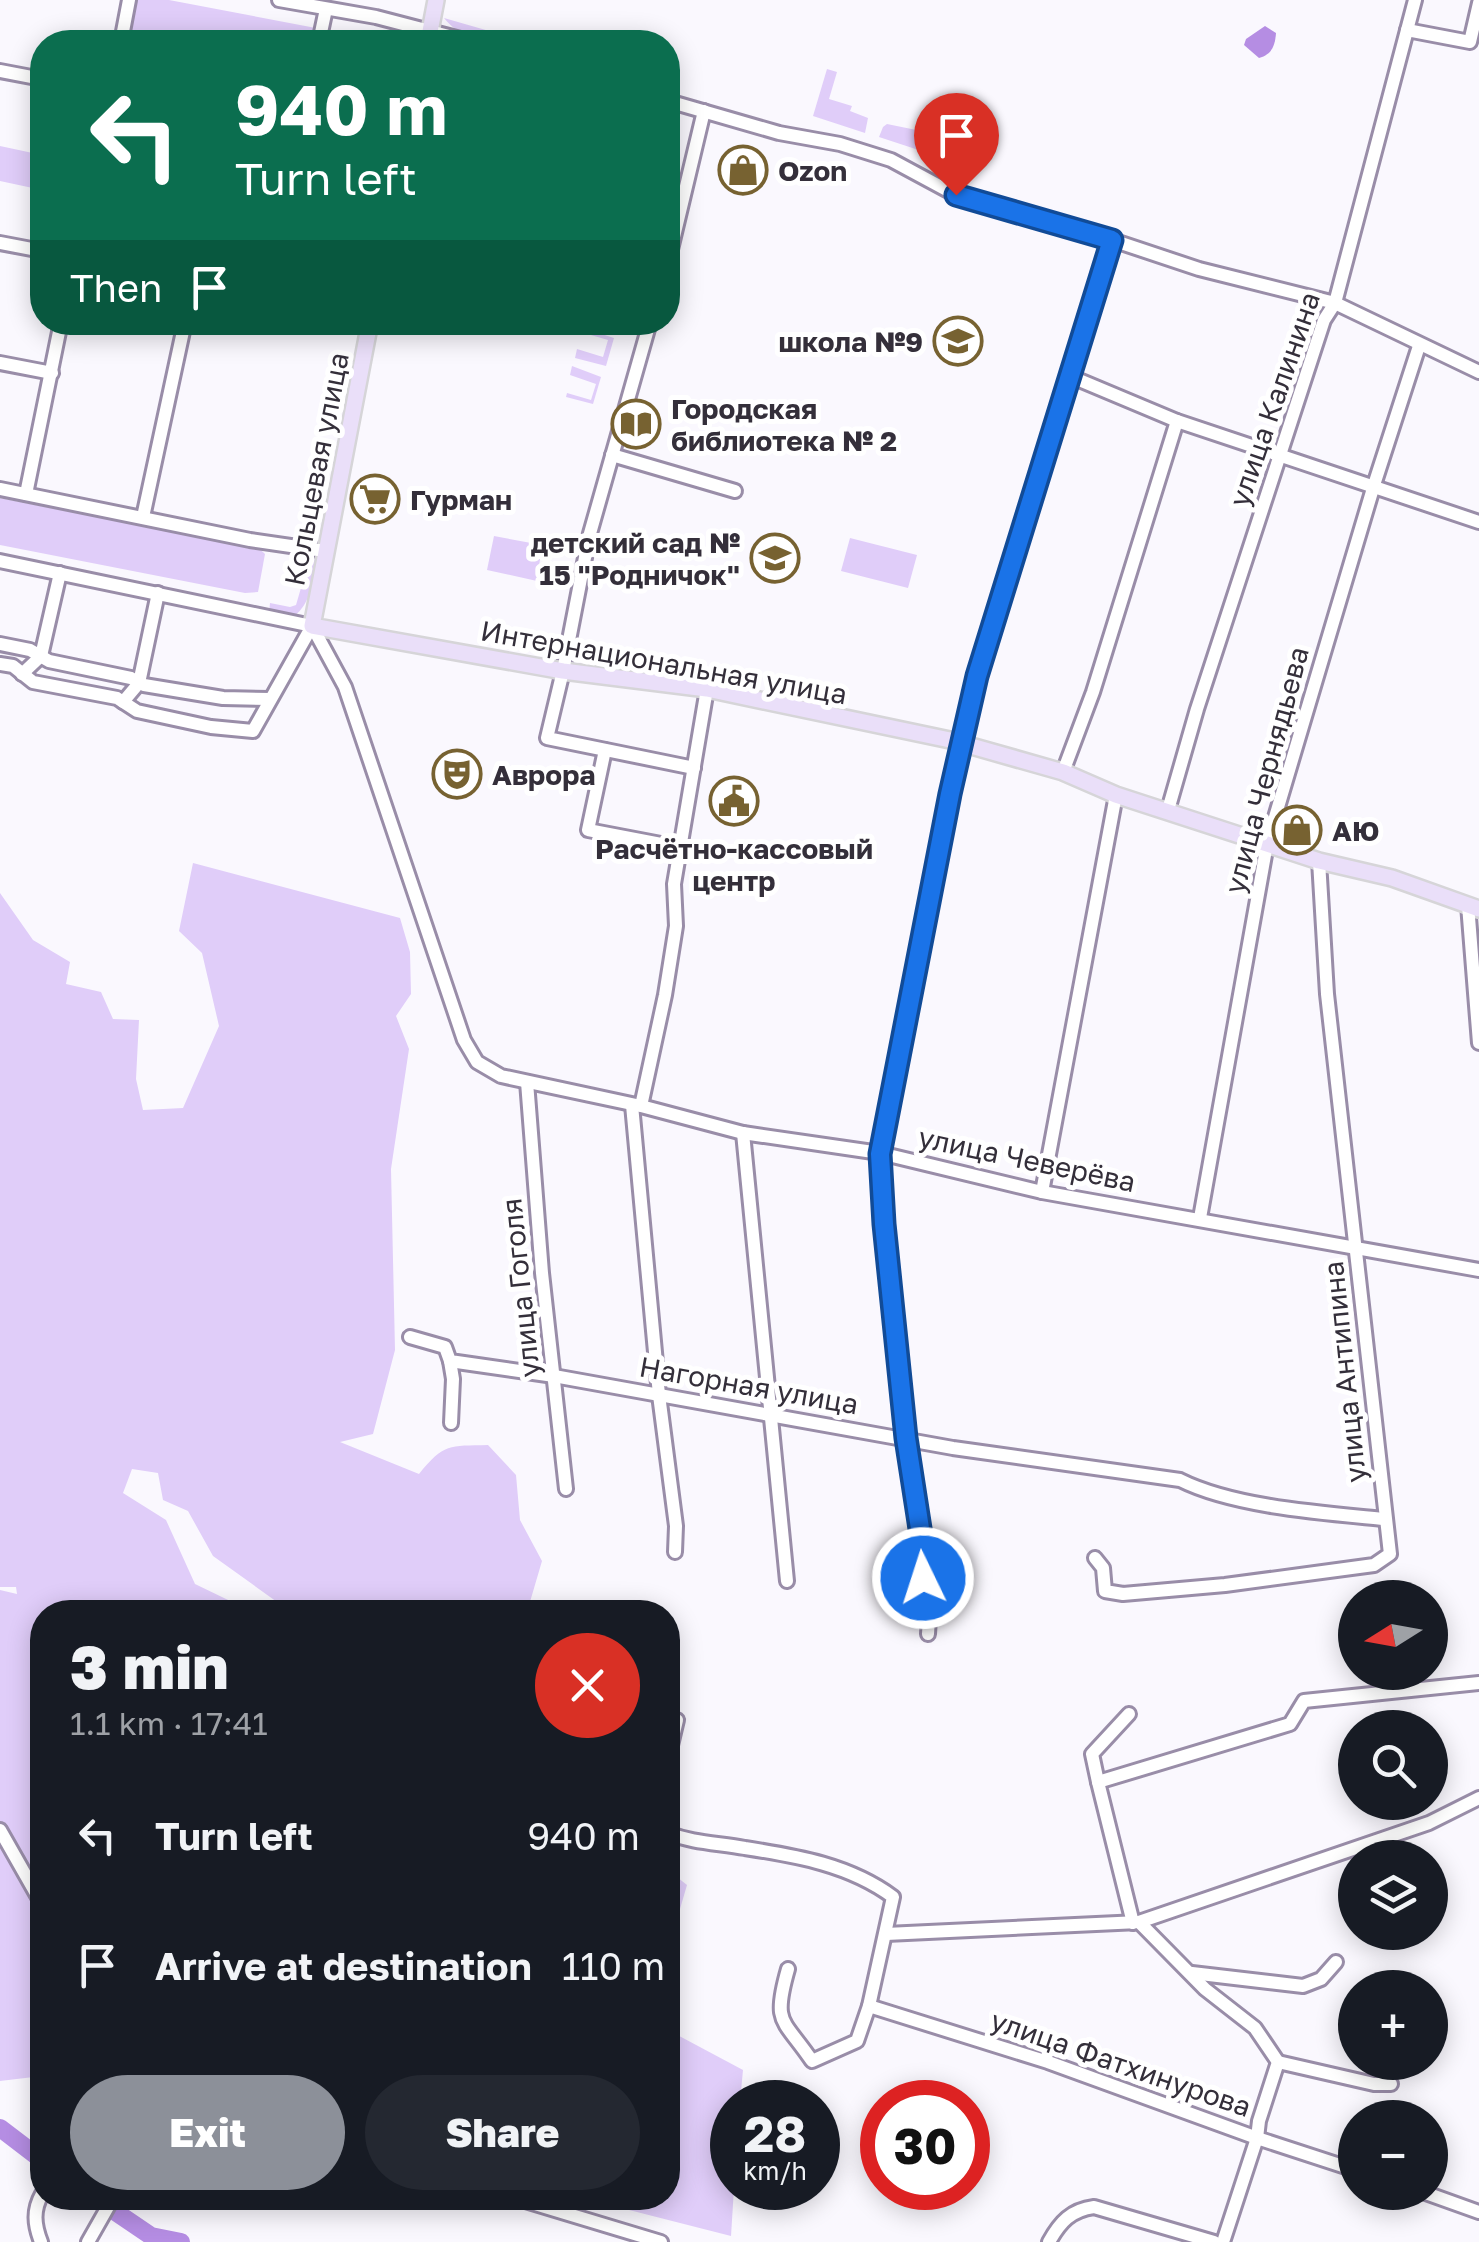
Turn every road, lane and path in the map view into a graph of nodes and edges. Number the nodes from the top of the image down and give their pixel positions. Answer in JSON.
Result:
{"nodes":[{"id":1,"x":129,"y":0,"type":"edge"},
{"id":2,"x":278,"y":0,"type":"edge"},
{"id":3,"x":436,"y":0,"type":"edge"},
{"id":4,"x":1415,"y":0,"type":"edge"},
{"id":5,"x":1479,"y":3,"type":"edge"},
{"id":6,"x":326,"y":8,"type":"junction"},
{"id":7,"x":123,"y":30,"type":"edge"},
{"id":8,"x":321,"y":30,"type":"edge"},
{"id":9,"x":408,"y":30,"type":"edge"},
{"id":10,"x":431,"y":30,"type":"edge"},
{"id":11,"x":1407,"y":30,"type":"junction"},
{"id":12,"x":1475,"y":42,"type":"edge"},
{"id":13,"x":0,"y":71,"type":"edge"},
{"id":14,"x":30,"y":77,"type":"edge"},
{"id":15,"x":680,"y":104,"type":"edge"},
{"id":16,"x":704,"y":111,"type":"junction"},
{"id":17,"x":680,"y":212,"type":"edge"},
{"id":18,"x":1112,"y":240,"type":"junction"},
{"id":19,"x":0,"y":243,"type":"edge"},
{"id":20,"x":30,"y":249,"type":"edge"},
{"id":21,"x":1335,"y":303,"type":"junction"},
{"id":22,"x":59,"y":335,"type":"edge"},
{"id":23,"x":181,"y":335,"type":"edge"},
{"id":24,"x":368,"y":335,"type":"edge"},
{"id":25,"x":646,"y":335,"type":"edge"},
{"id":26,"x":1419,"y":346,"type":"junction"},
{"id":27,"x":0,"y":363,"type":"edge"},
{"id":28,"x":1479,"y":372,"type":"edge"},
{"id":29,"x":52,"y":373,"type":"junction"},
{"id":30,"x":1072,"y":377,"type":"junction"},
{"id":31,"x":1177,"y":421,"type":"junction"},
{"id":32,"x":612,"y":455,"type":"junction"},
{"id":33,"x":1280,"y":457,"type":"junction"},
{"id":34,"x":1374,"y":485,"type":"junction"},
{"id":35,"x":0,"y":488,"type":"edge"},
{"id":36,"x":735,"y":491,"type":"dead end"},
{"id":37,"x":26,"y":494,"type":"junction"},
{"id":38,"x":144,"y":517,"type":"junction"},
{"id":39,"x":1479,"y":522,"type":"edge"},
{"id":40,"x":326,"y":551,"type":"junction"},
{"id":41,"x":0,"y":561,"type":"edge"},
{"id":42,"x":60,"y":573,"type":"junction"},
{"id":43,"x":158,"y":593,"type":"junction"},
{"id":44,"x":312,"y":626,"type":"junction"},
{"id":45,"x":0,"y":644,"type":"edge"},
{"id":46,"x":40,"y":656,"type":"junction"},
{"id":47,"x":0,"y":664,"type":"edge"},
{"id":48,"x":563,"y":672,"type":"junction"},
{"id":49,"x":22,"y":674,"type":"junction"},
{"id":50,"x":139,"y":683,"type":"junction"},
{"id":51,"x":707,"y":689,"type":"junction"},
{"id":52,"x":270,"y":699,"type":"junction"},
{"id":53,"x":123,"y":702,"type":"junction"},
{"id":54,"x":962,"y":743,"type":"junction"},
{"id":55,"x":604,"y":750,"type":"junction"},
{"id":56,"x":694,"y":768,"type":"junction"},
{"id":57,"x":1063,"y":772,"type":"junction"},
{"id":58,"x":1116,"y":794,"type":"junction"},
{"id":59,"x":1168,"y":810,"type":"junction"},
{"id":60,"x":1267,"y":844,"type":"junction"},
{"id":61,"x":682,"y":848,"type":"junction"},
{"id":62,"x":1319,"y":861,"type":"junction"},
{"id":63,"x":1474,"y":907,"type":"edge"},
{"id":64,"x":1479,"y":1043,"type":"edge"},
{"id":65,"x":527,"y":1082,"type":"junction"},
{"id":66,"x":636,"y":1105,"type":"junction"},
{"id":67,"x":743,"y":1133,"type":"junction"},
{"id":68,"x":880,"y":1154,"type":"junction"},
{"id":69,"x":1042,"y":1192,"type":"junction"},
{"id":70,"x":1200,"y":1218,"type":"junction"},
{"id":71,"x":1356,"y":1246,"type":"junction"},
{"id":72,"x":1479,"y":1270,"type":"edge"},
{"id":73,"x":410,"y":1337,"type":"dead end"},
{"id":74,"x":450,"y":1361,"type":"junction"},
{"id":75,"x":554,"y":1376,"type":"junction"},
{"id":76,"x":659,"y":1395,"type":"junction"},
{"id":77,"x":768,"y":1413,"type":"junction"},
{"id":78,"x":451,"y":1423,"type":"dead end"},
{"id":79,"x":906,"y":1438,"type":"junction"},
{"id":80,"x":566,"y":1489,"type":"dead end"},
{"id":81,"x":1384,"y":1520,"type":"junction"},
{"id":82,"x":675,"y":1552,"type":"dead end"},
{"id":83,"x":1095,"y":1558,"type":"dead end"},
{"id":84,"x":787,"y":1581,"type":"dead end"},
{"id":85,"x":928,"y":1634,"type":"dead end"},
{"id":86,"x":1479,"y":1683,"type":"edge"},
{"id":87,"x":1130,"y":1714,"type":"dead end"},
{"id":88,"x":1098,"y":1782,"type":"junction"},
{"id":89,"x":1479,"y":1798,"type":"edge"},
{"id":90,"x":0,"y":1830,"type":"edge"},
{"id":91,"x":680,"y":1837,"type":"edge"},
{"id":92,"x":30,"y":1883,"type":"edge"},
{"id":93,"x":1136,"y":1922,"type":"junction"},
{"id":94,"x":886,"y":1934,"type":"junction"},
{"id":95,"x":1336,"y":1962,"type":"dead end"},
{"id":96,"x":788,"y":1969,"type":"dead end"},
{"id":97,"x":1192,"y":1972,"type":"junction"},
{"id":98,"x":869,"y":2006,"type":"junction"},
{"id":99,"x":1278,"y":2062,"type":"junction"},
{"id":100,"x":1391,"y":2084,"type":"dead end"},
{"id":101,"x":1257,"y":2138,"type":"junction"},
{"id":102,"x":1338,"y":2164,"type":"edge"},
{"id":103,"x":1448,"y":2201,"type":"edge"},
{"id":104,"x":35,"y":2210,"type":"edge"},
{"id":105,"x":106,"y":2210,"type":"edge"},
{"id":106,"x":555,"y":2210,"type":"edge"},
{"id":107,"x":1479,"y":2212,"type":"edge"},
{"id":108,"x":41,"y":2242,"type":"edge"},
{"id":109,"x":88,"y":2242,"type":"edge"},
{"id":110,"x":660,"y":2242,"type":"edge"},
{"id":111,"x":1049,"y":2242,"type":"edge"},
{"id":112,"x":1214,"y":2242,"type":"edge"},
{"id":113,"x":1223,"y":2242,"type":"edge"}],
"edges":[{"from":1,"to":7,"type":"street"},
{"from":2,"to":6,"type":"street"},
{"from":3,"to":10,"type":"main road"},
{"from":4,"to":11,"type":"street","name":"улица Калинина"},
{"from":5,"to":12,"type":"street"},
{"from":6,"to":8,"type":"street"},
{"from":6,"to":9,"type":"street"},
{"from":11,"to":12,"type":"street"},
{"from":11,"to":21,"type":"street","name":"улица Калинина"},
{"from":13,"to":14,"type":"street"},
{"from":15,"to":16,"type":"street"},
{"from":16,"to":17,"type":"street"},
{"from":16,"to":18,"type":"street"},
{"from":18,"to":21,"type":"street"},
{"from":18,"to":30,"type":"street"},
{"from":19,"to":20,"type":"street"},
{"from":21,"to":26,"type":"street"},
{"from":21,"to":33,"type":"street","name":"улица Калинина"},
{"from":22,"to":29,"type":"street"},
{"from":23,"to":38,"type":"street"},
{"from":24,"to":40,"type":"main road","name":"Кольцевая улица"},
{"from":25,"to":32,"type":"street"},
{"from":26,"to":28,"type":"street"},
{"from":26,"to":34,"type":"street","name":"улица Чернядьева"},
{"from":27,"to":29,"type":"street"},
{"from":29,"to":37,"type":"street"},
{"from":30,"to":31,"type":"street"},
{"from":30,"to":54,"type":"street"},
{"from":31,"to":33,"type":"street"},
{"from":31,"to":57,"type":"street"},
{"from":32,"to":36,"type":"street"},
{"from":32,"to":48,"type":"street"},
{"from":33,"to":34,"type":"street"},
{"from":33,"to":59,"type":"street","name":"улица Калинина"},
{"from":34,"to":39,"type":"street"},
{"from":34,"to":60,"type":"street","name":"улица Чернядьева"},
{"from":35,"to":37,"type":"street"},
{"from":37,"to":38,"type":"street"},
{"from":38,"to":40,"type":"street"},
{"from":40,"to":44,"type":"main road","name":"Кольцевая улица"},
{"from":41,"to":42,"type":"street","name":"Интернациональная улица"},
{"from":42,"to":43,"type":"street","name":"Интернациональная улица"},
{"from":42,"to":46,"type":"street"},
{"from":43,"to":44,"type":"street","name":"Интернациональная улица"},
{"from":43,"to":50,"type":"street"},
{"from":44,"to":48,"type":"main road","name":"Интернациональная улица"},
{"from":44,"to":52,"type":"street"},
{"from":44,"to":65,"type":"street","name":"улица Чеверёва"},
{"from":45,"to":46,"type":"street"},
{"from":46,"to":49,"type":"street"},
{"from":46,"to":50,"type":"street"},
{"from":47,"to":49,"type":"street"},
{"from":48,"to":51,"type":"main road","name":"Интернациональная улица"},
{"from":48,"to":55,"type":"street"},
{"from":49,"to":53,"type":"street"},
{"from":50,"to":52,"type":"street"},
{"from":50,"to":53,"type":"street"},
{"from":51,"to":54,"type":"main road","name":"Интернациональная улица"},
{"from":51,"to":56,"type":"street"},
{"from":52,"to":53,"type":"street"},
{"from":54,"to":57,"type":"main road","name":"Интернациональная улица"},
{"from":54,"to":68,"type":"street"},
{"from":55,"to":56,"type":"street"},
{"from":55,"to":61,"type":"street"},
{"from":56,"to":61,"type":"street"},
{"from":57,"to":58,"type":"main road","name":"Интернациональная улица"},
{"from":58,"to":59,"type":"main road","name":"Интернациональная улица"},
{"from":58,"to":69,"type":"street"},
{"from":59,"to":60,"type":"main road","name":"Интернациональная улица"},
{"from":60,"to":62,"type":"main road","name":"Интернациональная улица"},
{"from":60,"to":70,"type":"street","name":"улица Чернядьева"},
{"from":61,"to":66,"type":"street"},
{"from":62,"to":63,"type":"main road","name":"Интернациональная улица"},
{"from":62,"to":71,"type":"street","name":"улица Антипина"},
{"from":63,"to":64,"type":"street"},
{"from":65,"to":66,"type":"street","name":"улица Чеверёва"},
{"from":65,"to":75,"type":"street","name":"улица Гоголя"},
{"from":66,"to":67,"type":"street","name":"улица Чеверёва"},
{"from":66,"to":76,"type":"street"},
{"from":67,"to":68,"type":"street","name":"улица Чеверёва"},
{"from":67,"to":77,"type":"street"},
{"from":68,"to":69,"type":"street","name":"улица Чеверёва"},
{"from":68,"to":79,"type":"street"},
{"from":69,"to":70,"type":"street","name":"улица Чеверёва"},
{"from":70,"to":71,"type":"street","name":"улица Чеверёва"},
{"from":71,"to":72,"type":"street","name":"улица Чеверёва"},
{"from":71,"to":81,"type":"street","name":"улица Антипина"},
{"from":73,"to":74,"type":"street","name":"Нагорная улица"},
{"from":74,"to":75,"type":"street","name":"Нагорная улица"},
{"from":74,"to":78,"type":"street"},
{"from":75,"to":76,"type":"street","name":"Нагорная улица"},
{"from":75,"to":80,"type":"street","name":"улица Гоголя"},
{"from":76,"to":77,"type":"street","name":"Нагорная улица"},
{"from":76,"to":82,"type":"street"},
{"from":77,"to":79,"type":"street","name":"Нагорная улица"},
{"from":77,"to":84,"type":"street"},
{"from":79,"to":81,"type":"street","name":"Нагорная улица"},
{"from":79,"to":85,"type":"street"},
{"from":81,"to":83,"type":"street","name":"улица Антипина"},
{"from":86,"to":88,"type":"street"},
{"from":87,"to":88,"type":"street"},
{"from":88,"to":93,"type":"street"},
{"from":89,"to":93,"type":"street"},
{"from":90,"to":92,"type":"street"},
{"from":91,"to":94,"type":"street"},
{"from":93,"to":94,"type":"street"},
{"from":93,"to":97,"type":"street"},
{"from":94,"to":98,"type":"street"},
{"from":95,"to":97,"type":"street"},
{"from":96,"to":98,"type":"street"},
{"from":97,"to":99,"type":"street"},
{"from":98,"to":101,"type":"street","name":"улица Фатхинурова"},
{"from":99,"to":100,"type":"street"},
{"from":99,"to":101,"type":"street"},
{"from":101,"to":102,"type":"street","name":"улица Фатхинурова"},
{"from":101,"to":113,"type":"street"},
{"from":103,"to":107,"type":"street"},
{"from":104,"to":108,"type":"street"},
{"from":105,"to":109,"type":"street"},
{"from":106,"to":110,"type":"street"},
{"from":111,"to":112,"type":"street"}]}
